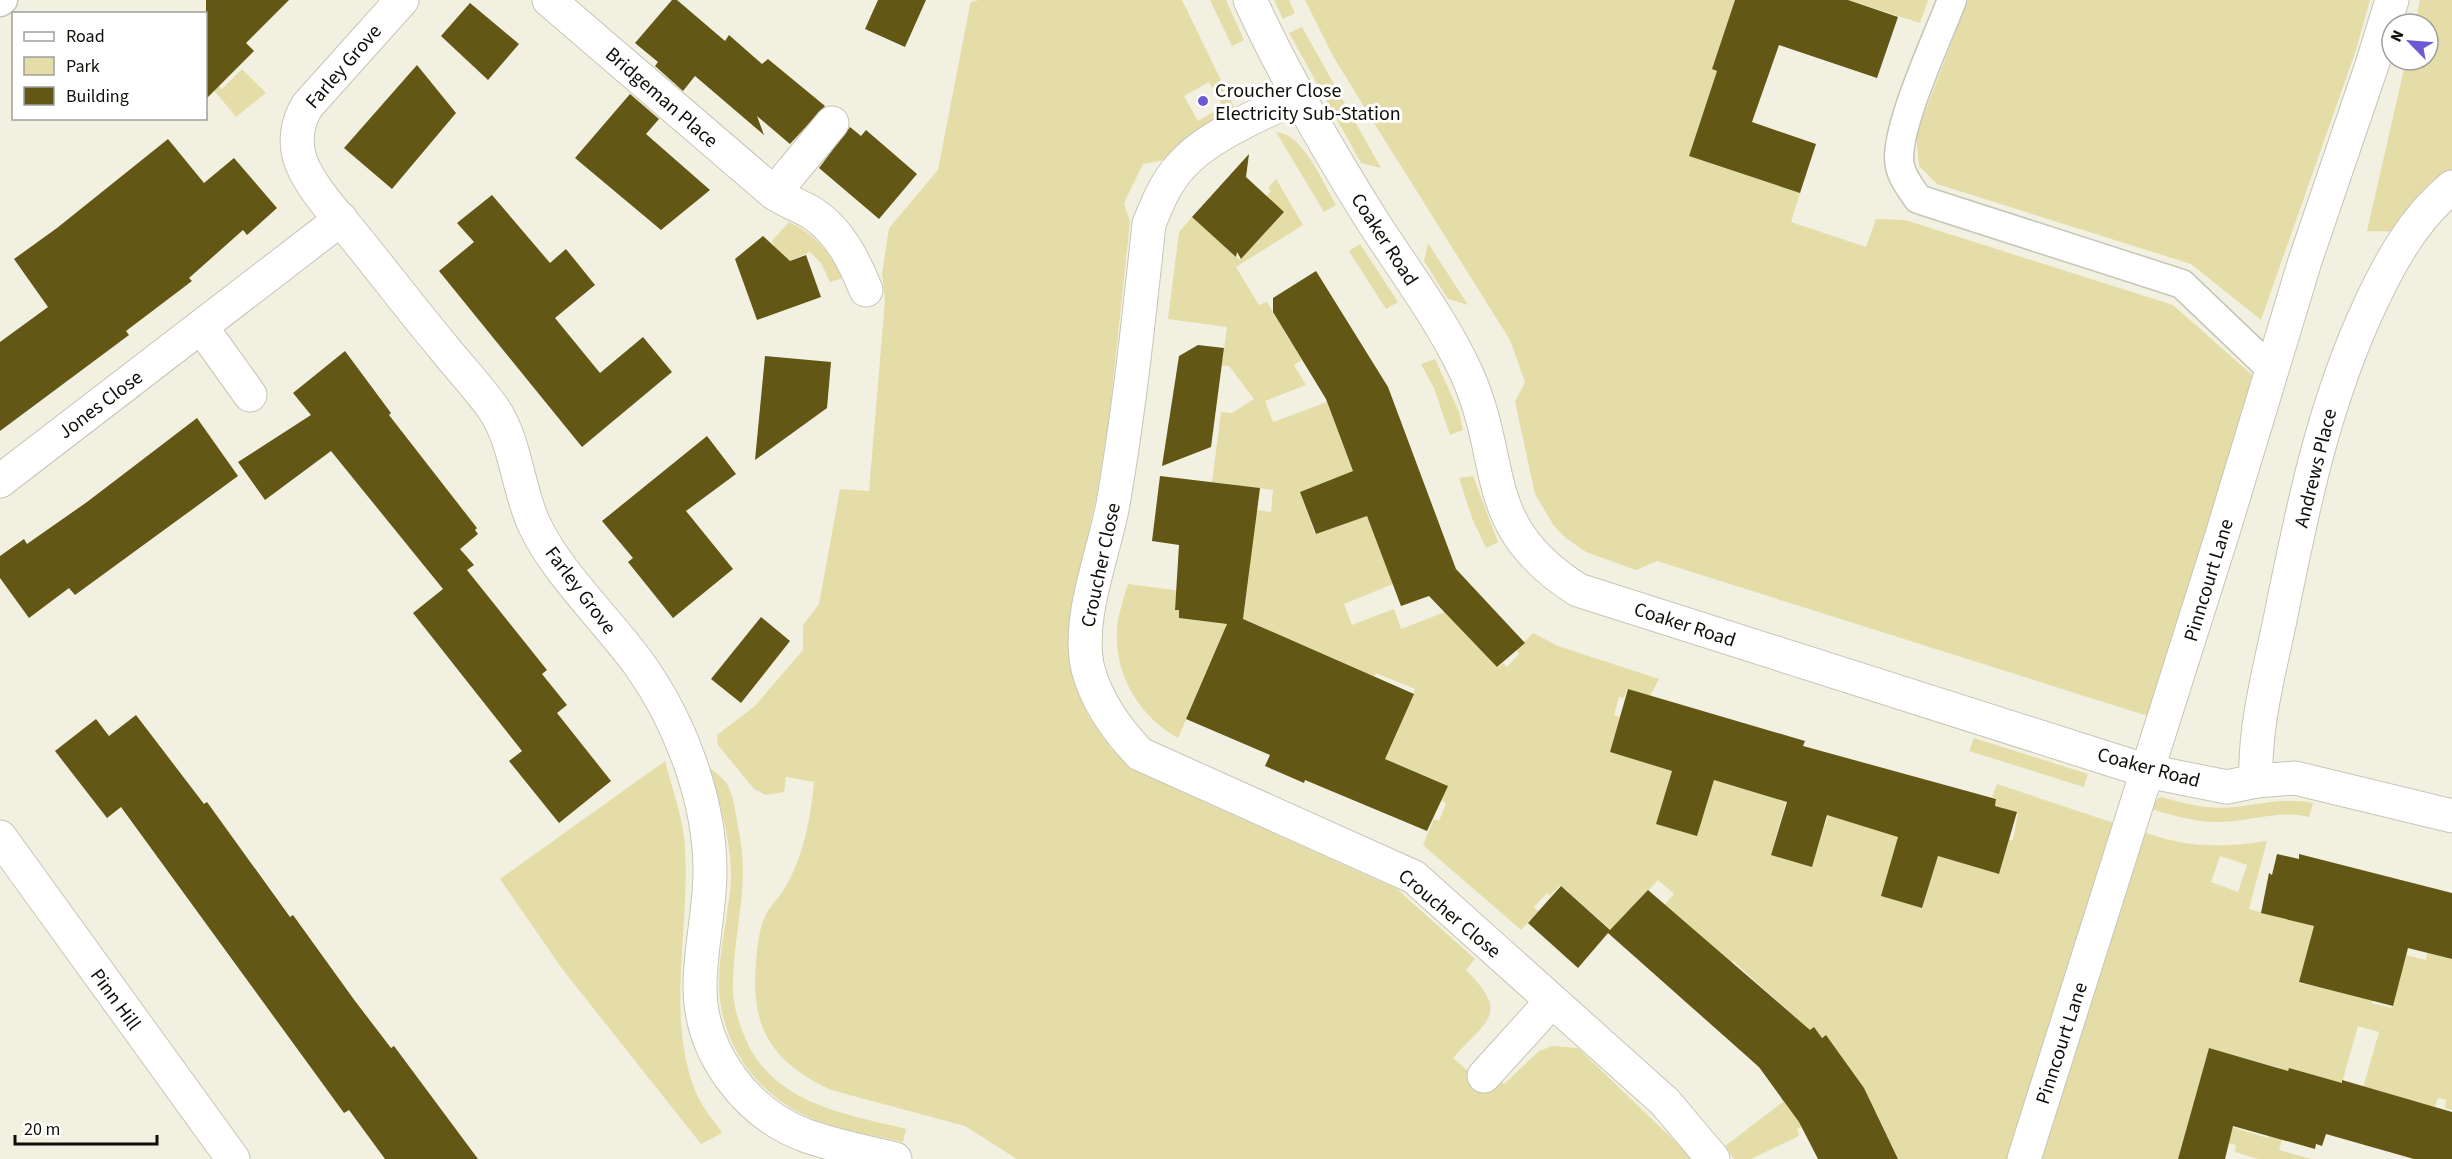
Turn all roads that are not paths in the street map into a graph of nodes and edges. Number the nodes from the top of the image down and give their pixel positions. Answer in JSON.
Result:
{"nodes":[{"id":1,"x":402,"y":0,"type":"edge"},
{"id":2,"x":549,"y":0,"type":"edge"},
{"id":3,"x":1250,"y":0,"type":"edge"},
{"id":4,"x":1952,"y":0,"type":"edge"},
{"id":5,"x":2392,"y":0,"type":"edge"},
{"id":6,"x":1298,"y":96,"type":"junction"},
{"id":7,"x":832,"y":123,"type":"dead end"},
{"id":8,"x":2452,"y":187,"type":"edge"},
{"id":9,"x":774,"y":193,"type":"junction"},
{"id":10,"x":341,"y":219,"type":"junction"},
{"id":11,"x":866,"y":290,"type":"dead end"},
{"id":12,"x":202,"y":328,"type":"junction"},
{"id":13,"x":2271,"y":369,"type":"junction"},
{"id":14,"x":250,"y":395,"type":"dead end"},
{"id":15,"x":0,"y":481,"type":"edge"},
{"id":16,"x":2147,"y":771,"type":"junction"},
{"id":17,"x":2256,"y":781,"type":"junction"},
{"id":18,"x":2452,"y":816,"type":"edge"},
{"id":19,"x":0,"y":837,"type":"edge"},
{"id":20,"x":1552,"y":1001,"type":"junction"},
{"id":21,"x":1484,"y":1076,"type":"dead end"},
{"id":22,"x":233,"y":1159,"type":"edge"},
{"id":23,"x":895,"y":1159,"type":"edge"},
{"id":24,"x":1713,"y":1159,"type":"edge"},
{"id":25,"x":2024,"y":1159,"type":"edge"}],
"edges":[{"from":1,"to":10,"type":"street","name":"Farley Grove"},
{"from":2,"to":9,"type":"street","name":"Bridgeman Place"},
{"from":3,"to":6,"type":"street","name":"Coaker Road"},
{"from":4,"to":13,"type":"lane"},
{"from":5,"to":13,"type":"street","name":"Pinncourt Lane"},
{"from":6,"to":16,"type":"street","name":"Coaker Road"},
{"from":6,"to":20,"type":"street","name":"Croucher Close"},
{"from":7,"to":9,"type":"street"},
{"from":8,"to":17,"type":"street","name":"Andrews Place"},
{"from":9,"to":11,"type":"street","name":"Bridgeman Place"},
{"from":10,"to":12,"type":"street","name":"Jones Close"},
{"from":10,"to":23,"type":"street","name":"Farley Grove"},
{"from":12,"to":14,"type":"street"},
{"from":12,"to":15,"type":"street","name":"Jones Close"},
{"from":13,"to":16,"type":"street","name":"Pinncourt Lane"},
{"from":16,"to":17,"type":"street","name":"Coaker Road"},
{"from":16,"to":25,"type":"street","name":"Pinncourt Lane"},
{"from":17,"to":18,"type":"street","name":"Coaker Road"},
{"from":19,"to":22,"type":"street","name":"Pinn Hill"},
{"from":20,"to":21,"type":"street"},
{"from":20,"to":24,"type":"street","name":"Croucher Close"}]}
